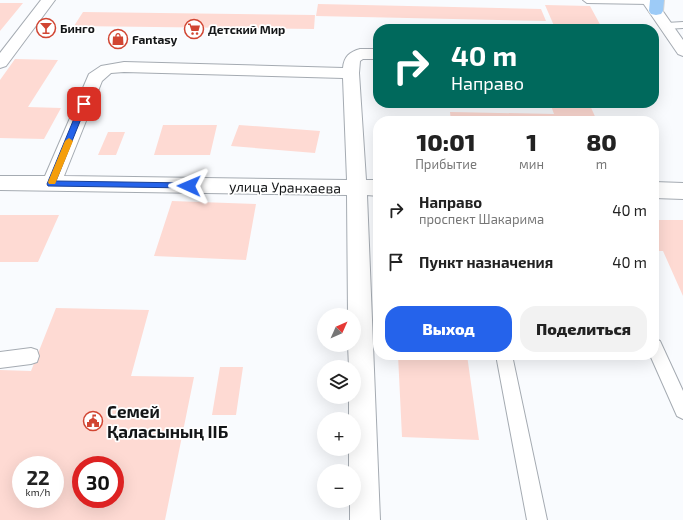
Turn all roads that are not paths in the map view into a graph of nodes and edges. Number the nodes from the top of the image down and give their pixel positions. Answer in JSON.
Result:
{"nodes":[{"id":1,"x":48,"y":0,"type":"edge"},
{"id":2,"x":587,"y":0,"type":"edge"},
{"id":3,"x":653,"y":3,"type":"edge"},
{"id":4,"x":666,"y":26,"type":"junction"},
{"id":5,"x":683,"y":26,"type":"edge"},
{"id":6,"x":683,"y":51,"type":"edge"},
{"id":7,"x":373,"y":54,"type":"edge"},
{"id":8,"x":0,"y":63,"type":"edge"},
{"id":9,"x":351,"y":73,"type":"junction"},
{"id":10,"x":0,"y":182,"type":"edge"},
{"id":11,"x":51,"y":184,"type":"junction"},
{"id":12,"x":368,"y":188,"type":"edge"},
{"id":13,"x":659,"y":190,"type":"edge"},
{"id":14,"x":683,"y":191,"type":"edge"},
{"id":15,"x":31,"y":356,"type":"dead end"},
{"id":16,"x":659,"y":357,"type":"edge"},
{"id":17,"x":0,"y":360,"type":"edge"},
{"id":18,"x":505,"y":360,"type":"edge"},
{"id":19,"x":683,"y":410,"type":"edge"},
{"id":20,"x":366,"y":520,"type":"edge"},
{"id":21,"x":537,"y":520,"type":"edge"}],
"edges":[{"from":1,"to":8,"type":"street"},
{"from":2,"to":3,"type":"lane"},
{"from":3,"to":4,"type":"street"},
{"from":4,"to":5,"type":"lane"},
{"from":4,"to":6,"type":"street"},
{"from":7,"to":9,"type":"street"},
{"from":9,"to":11,"type":"street"},
{"from":9,"to":12,"type":"street"},
{"from":10,"to":11,"type":"street","name":"улица Уранхаева"},
{"from":11,"to":12,"type":"street","name":"улица Уранхаева"},
{"from":12,"to":20,"type":"street"},
{"from":13,"to":14,"type":"street"},
{"from":15,"to":17,"type":"lane"},
{"from":16,"to":19,"type":"lane"},
{"from":18,"to":21,"type":"lane"}]}
